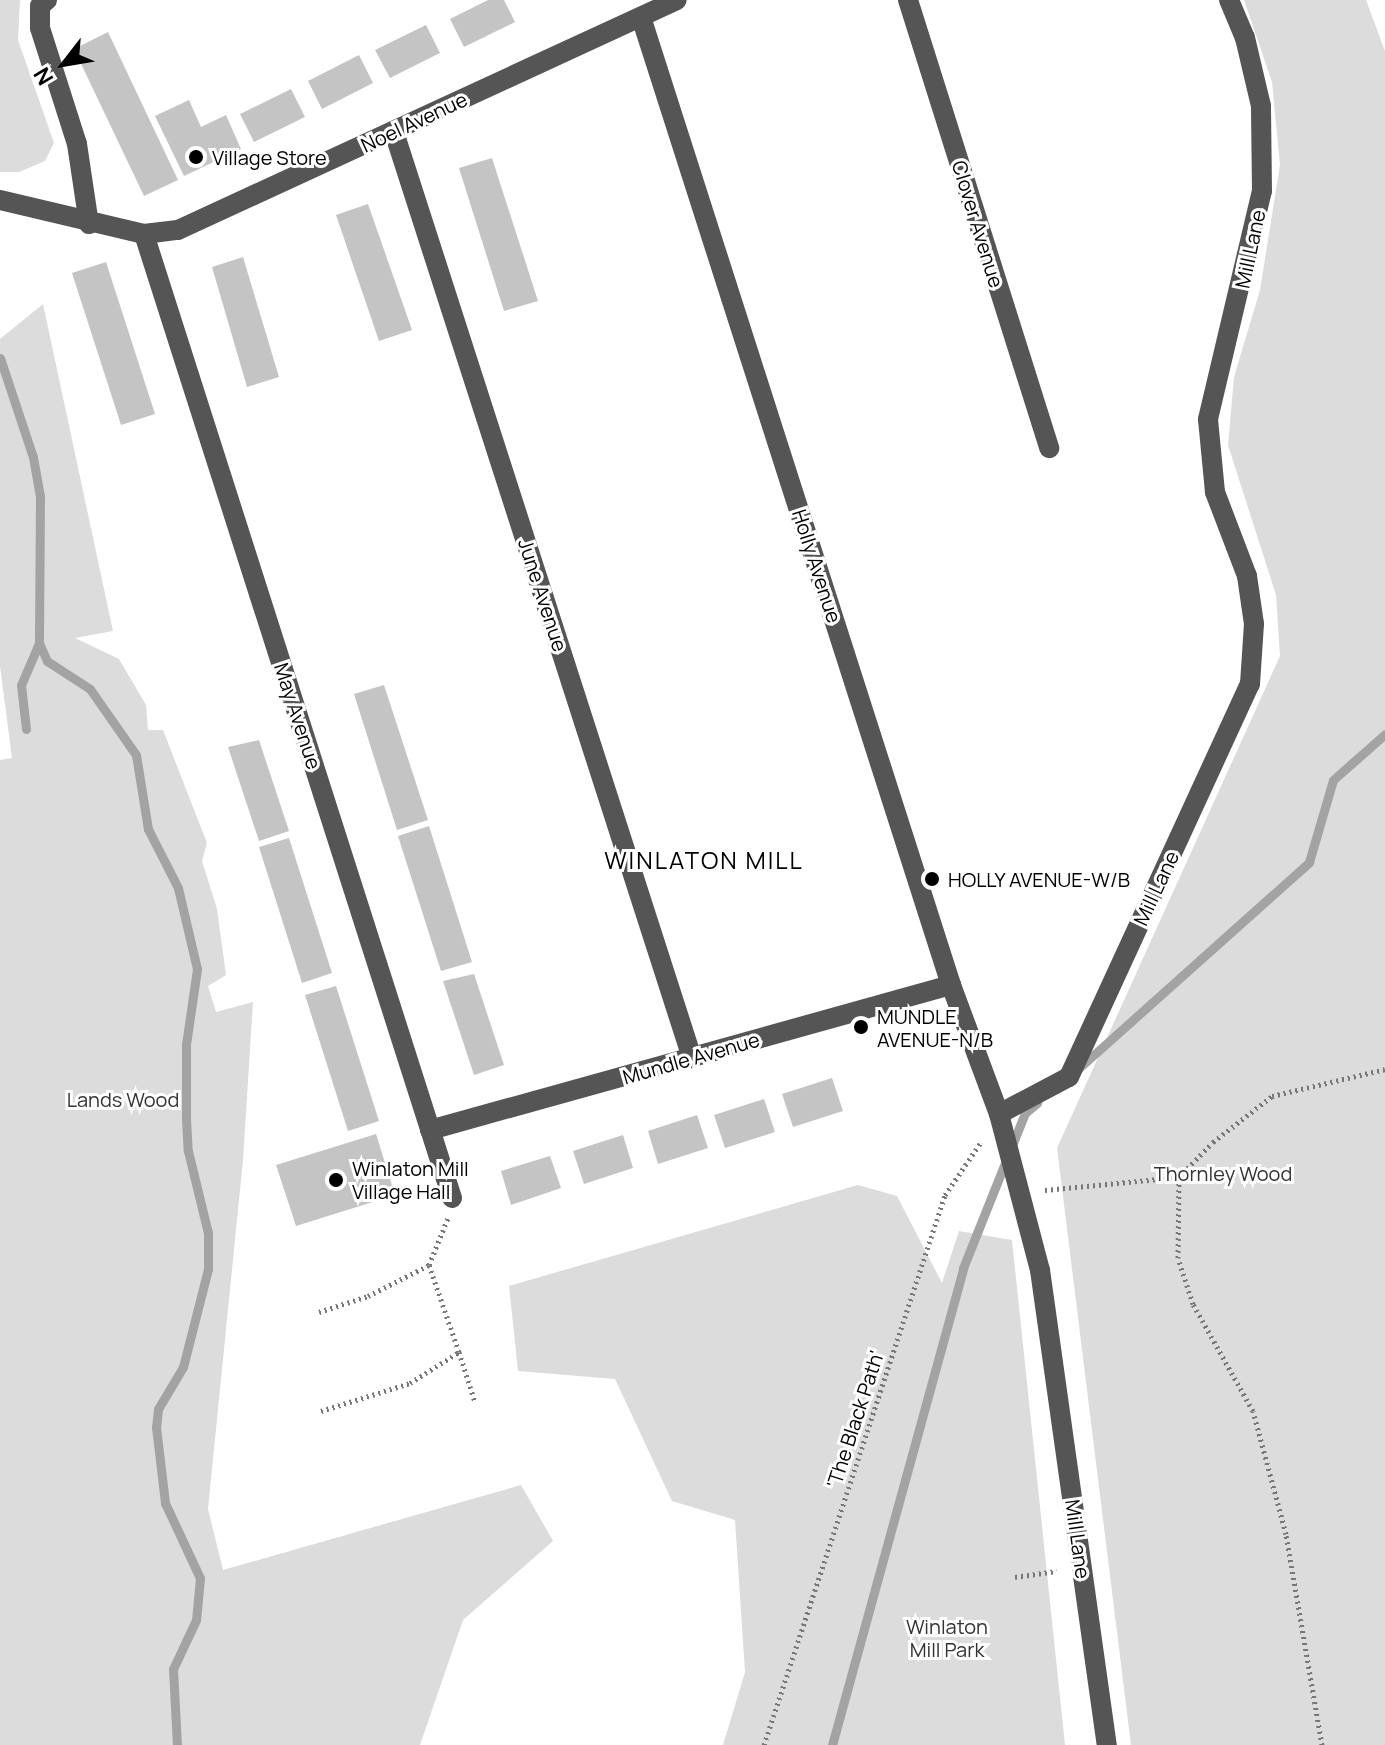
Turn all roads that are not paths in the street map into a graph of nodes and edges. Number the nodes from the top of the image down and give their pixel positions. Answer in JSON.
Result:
{"nodes":[{"id":1,"x":47,"y":0,"type":"edge"},
{"id":2,"x":677,"y":0,"type":"edge"},
{"id":3,"x":908,"y":0,"type":"edge"},
{"id":4,"x":1229,"y":0,"type":"edge"},
{"id":5,"x":641,"y":17,"type":"junction"},
{"id":6,"x":394,"y":132,"type":"junction"},
{"id":7,"x":0,"y":200,"type":"edge"},
{"id":8,"x":89,"y":224,"type":"junction"},
{"id":9,"x":144,"y":234,"type":"junction"},
{"id":10,"x":1049,"y":448,"type":"dead end"},
{"id":11,"x":951,"y":985,"type":"junction"},
{"id":12,"x":692,"y":1058,"type":"junction"},
{"id":13,"x":999,"y":1114,"type":"junction"},
{"id":14,"x":430,"y":1130,"type":"junction"},
{"id":15,"x":452,"y":1198,"type":"road end"},
{"id":16,"x":1107,"y":1745,"type":"edge"}],
"edges":[{"from":1,"to":8,"type":"street"},
{"from":2,"to":5,"type":"street"},
{"from":3,"to":10,"type":"street","name":"Clover Avenue"},
{"from":4,"to":13,"type":"street","name":"Mill Lane"},
{"from":5,"to":6,"type":"street","name":"Noel Avenue"},
{"from":5,"to":11,"type":"street","name":"Holly Avenue"},
{"from":6,"to":9,"type":"street","name":"Noel Avenue"},
{"from":6,"to":12,"type":"street","name":"June Avenue"},
{"from":7,"to":8,"type":"street","name":"Noel Avenue"},
{"from":8,"to":9,"type":"street","name":"Noel Avenue"},
{"from":9,"to":14,"type":"street","name":"May Avenue"},
{"from":11,"to":12,"type":"street","name":"Mundle Avenue"},
{"from":11,"to":13,"type":"street","name":"Holly Avenue"},
{"from":12,"to":14,"type":"street","name":"Mundle Avenue"},
{"from":13,"to":16,"type":"street","name":"Mill Lane"},
{"from":14,"to":15,"type":"street","name":"May Avenue"}]}
